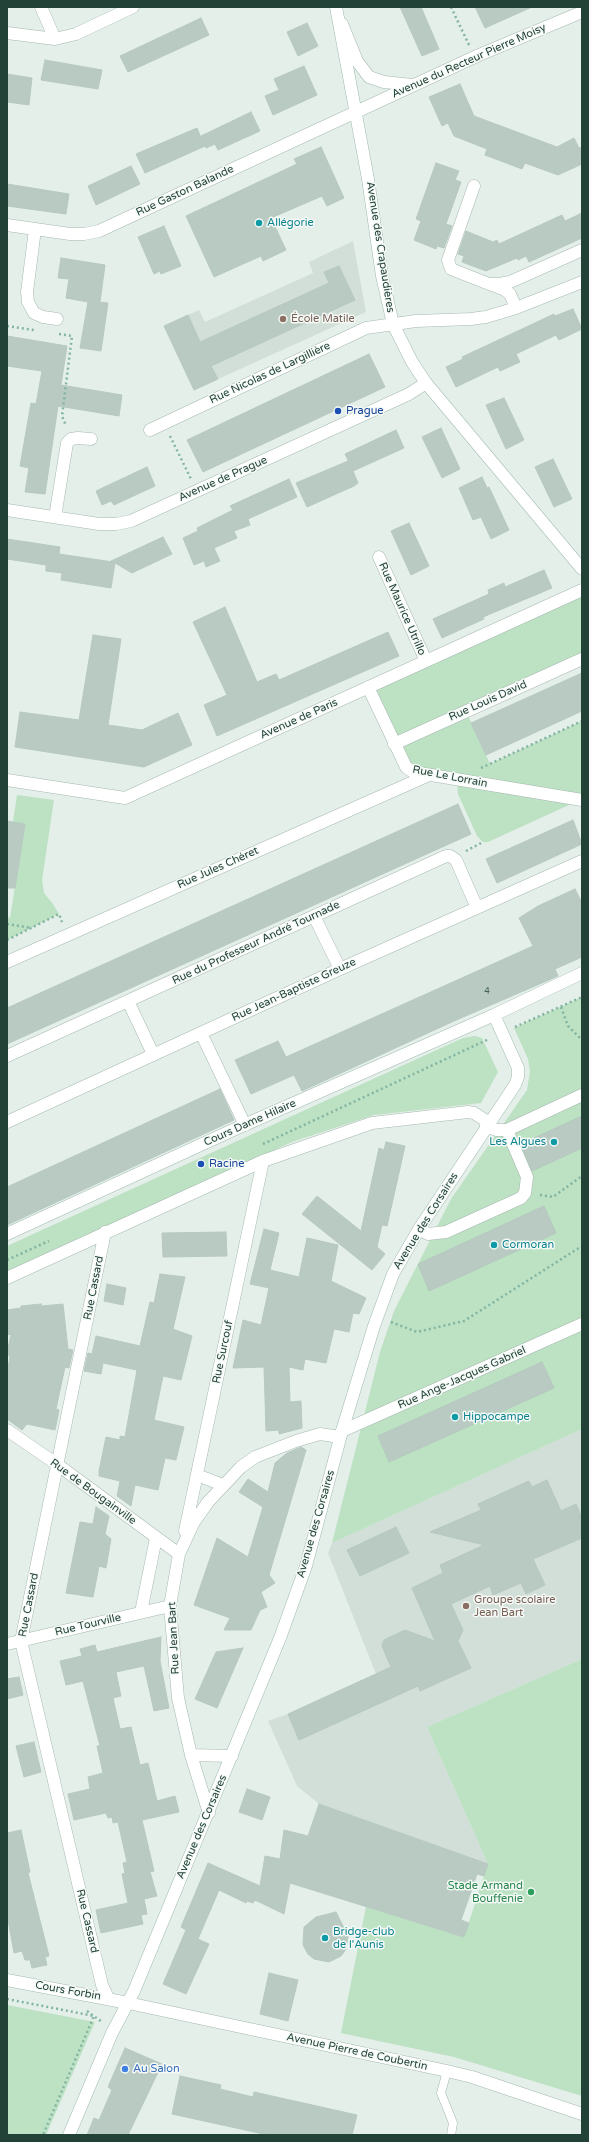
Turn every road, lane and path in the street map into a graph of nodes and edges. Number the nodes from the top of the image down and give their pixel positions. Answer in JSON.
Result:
{"nodes":[{"id":1,"x":41,"y":7,"type":"edge"},
{"id":2,"x":133,"y":7,"type":"edge"},
{"id":3,"x":451,"y":7,"type":"edge"},
{"id":4,"x":336,"y":9,"type":"edge"},
{"id":5,"x":582,"y":12,"type":"edge"},
{"id":6,"x":7,"y":33,"type":"edge"},
{"id":7,"x":55,"y":38,"type":"junction"},
{"id":8,"x":475,"y":57,"type":"junction"},
{"id":9,"x":413,"y":86,"type":"junction"},
{"id":10,"x":356,"y":112,"type":"junction"},
{"id":11,"x":474,"y":186,"type":"dead end"},
{"id":12,"x":7,"y":225,"type":"edge"},
{"id":13,"x":35,"y":229,"type":"junction"},
{"id":14,"x":582,"y":250,"type":"edge"},
{"id":15,"x":582,"y":282,"type":"edge"},
{"id":16,"x":489,"y":284,"type":"junction"},
{"id":17,"x":516,"y":308,"type":"junction"},
{"id":18,"x":57,"y":319,"type":"dead end"},
{"id":19,"x":393,"y":324,"type":"junction"},
{"id":20,"x":7,"y":326,"type":"edge"},
{"id":21,"x":41,"y":331,"type":"dead end"},
{"id":22,"x":56,"y":334,"type":"dead end"},
{"id":23,"x":426,"y":382,"type":"junction"},
{"id":24,"x":164,"y":423,"type":"junction"},
{"id":25,"x":150,"y":430,"type":"dead end"},
{"id":26,"x":71,"y":439,"type":"junction"},
{"id":27,"x":91,"y":439,"type":"dead end"},
{"id":28,"x":197,"y":491,"type":"junction"},
{"id":29,"x":7,"y":510,"type":"edge"},
{"id":30,"x":55,"y":517,"type":"junction"},
{"id":31,"x":379,"y":557,"type":"dead end"},
{"id":32,"x":582,"y":568,"type":"edge"},
{"id":33,"x":582,"y":590,"type":"edge"},
{"id":34,"x":582,"y":659,"type":"edge"},
{"id":35,"x":426,"y":661,"type":"junction"},
{"id":36,"x":368,"y":687,"type":"junction"},
{"id":37,"x":582,"y":721,"type":"edge"},
{"id":38,"x":394,"y":744,"type":"junction"},
{"id":39,"x":429,"y":775,"type":"junction"},
{"id":40,"x":457,"y":779,"type":"junction"},
{"id":41,"x":7,"y":780,"type":"edge"},
{"id":42,"x":582,"y":800,"type":"edge"},
{"id":43,"x":582,"y":861,"type":"edge"},
{"id":44,"x":477,"y":908,"type":"junction"},
{"id":45,"x":314,"y":916,"type":"junction"},
{"id":46,"x":7,"y":924,"type":"edge"},
{"id":47,"x":32,"y":928,"type":"dead end"},
{"id":48,"x":7,"y":962,"type":"edge"},
{"id":49,"x":340,"y":969,"type":"junction"},
{"id":50,"x":582,"y":973,"type":"edge"},
{"id":51,"x":582,"y":997,"type":"edge"},
{"id":52,"x":128,"y":1001,"type":"junction"},
{"id":53,"x":561,"y":1006,"type":"junction"},
{"id":54,"x":494,"y":1015,"type":"junction"},
{"id":55,"x":201,"y":1033,"type":"junction"},
{"id":56,"x":502,"y":1033,"type":"junction"},
{"id":57,"x":582,"y":1040,"type":"edge"},
{"id":58,"x":153,"y":1054,"type":"junction"},
{"id":59,"x":7,"y":1056,"type":"edge"},
{"id":60,"x":582,"y":1095,"type":"edge"},
{"id":61,"x":7,"y":1122,"type":"edge"},
{"id":62,"x":487,"y":1124,"type":"junction"},
{"id":63,"x":245,"y":1125,"type":"junction"},
{"id":64,"x":508,"y":1130,"type":"junction"},
{"id":65,"x":257,"y":1146,"type":"dead end"},
{"id":66,"x":263,"y":1161,"type":"junction"},
{"id":67,"x":582,"y":1176,"type":"edge"},
{"id":68,"x":525,"y":1193,"type":"junction"},
{"id":69,"x":419,"y":1229,"type":"junction"},
{"id":70,"x":105,"y":1232,"type":"junction"},
{"id":71,"x":7,"y":1234,"type":"edge"},
{"id":72,"x":50,"y":1240,"type":"dead end"},
{"id":73,"x":582,"y":1246,"type":"edge"},
{"id":74,"x":7,"y":1260,"type":"edge"},
{"id":75,"x":7,"y":1278,"type":"edge"},
{"id":76,"x":377,"y":1318,"type":"junction"},
{"id":77,"x":582,"y":1324,"type":"edge"},
{"id":78,"x":7,"y":1430,"type":"edge"},
{"id":79,"x":341,"y":1434,"type":"junction"},
{"id":80,"x":58,"y":1465,"type":"junction"},
{"id":81,"x":197,"y":1475,"type":"junction"},
{"id":82,"x":223,"y":1485,"type":"junction"},
{"id":83,"x":156,"y":1538,"type":"junction"},
{"id":84,"x":183,"y":1542,"type":"junction"},
{"id":85,"x":178,"y":1554,"type":"junction"},
{"id":86,"x":170,"y":1606,"type":"junction"},
{"id":87,"x":141,"y":1612,"type":"junction"},
{"id":88,"x":21,"y":1641,"type":"junction"},
{"id":89,"x":7,"y":1644,"type":"edge"},
{"id":90,"x":190,"y":1755,"type":"junction"},
{"id":91,"x":232,"y":1756,"type":"junction"},
{"id":92,"x":209,"y":1813,"type":"junction"},
{"id":93,"x":7,"y":1980,"type":"edge"},
{"id":94,"x":108,"y":1998,"type":"junction"},
{"id":95,"x":7,"y":1999,"type":"edge"},
{"id":96,"x":128,"y":2003,"type":"junction"},
{"id":97,"x":84,"y":2009,"type":"dead end"},
{"id":98,"x":94,"y":2016,"type":"junction"},
{"id":99,"x":102,"y":2022,"type":"dead end"},
{"id":100,"x":447,"y":2071,"type":"junction"},
{"id":101,"x":582,"y":2114,"type":"edge"},
{"id":102,"x":43,"y":2135,"type":"edge"},
{"id":103,"x":69,"y":2135,"type":"edge"},
{"id":104,"x":450,"y":2135,"type":"edge"}],
"edges":[{"from":1,"to":7,"type":"street"},
{"from":2,"to":7,"type":"street"},
{"from":3,"to":8,"type":"path"},
{"from":4,"to":9,"type":"street"},
{"from":4,"to":10,"type":"street","name":"Avenue des Crapaudières"},
{"from":5,"to":8,"type":"street","name":"Avenue du Recteur Pierre Moisy"},
{"from":6,"to":7,"type":"street"},
{"from":8,"to":9,"type":"street","name":"Avenue du Recteur Pierre Moisy"},
{"from":9,"to":10,"type":"street","name":"Avenue du Recteur Pierre Moisy"},
{"from":10,"to":13,"type":"street","name":"Rue Gaston Balande"},
{"from":10,"to":19,"type":"street","name":"Avenue des Crapaudières"},
{"from":11,"to":16,"type":"street"},
{"from":12,"to":13,"type":"street","name":"Rue Gaston Balande"},
{"from":13,"to":18,"type":"street"},
{"from":14,"to":16,"type":"street"},
{"from":15,"to":17,"type":"street","name":"Rue Nicolas de Largillière"},
{"from":16,"to":17,"type":"street"},
{"from":17,"to":19,"type":"street","name":"Rue Nicolas de Largillière"},
{"from":19,"to":23,"type":"street","name":"Avenue des Crapaudières"},
{"from":19,"to":24,"type":"street","name":"Rue Nicolas de Largillière"},
{"from":20,"to":21,"type":"path"},
{"from":22,"to":26,"type":"path"},
{"from":23,"to":28,"type":"street","name":"Avenue de Prague"},
{"from":23,"to":32,"type":"street","name":"Avenue des Crapaudières"},
{"from":24,"to":25,"type":"street","name":"Rue Nicolas de Largillière"},
{"from":24,"to":28,"type":"path"},
{"from":26,"to":27,"type":"street"},
{"from":26,"to":30,"type":"street"},
{"from":28,"to":30,"type":"street","name":"Avenue de Prague"},
{"from":29,"to":30,"type":"street","name":"Avenue de Prague"},
{"from":31,"to":35,"type":"street","name":"Rue Maurice Utrillo"},
{"from":33,"to":35,"type":"street","name":"Avenue de Paris"},
{"from":34,"to":38,"type":"street","name":"Rue Louis David"},
{"from":35,"to":36,"type":"street","name":"Avenue de Paris"},
{"from":36,"to":38,"type":"street","name":"Rue Le Lorrain"},
{"from":36,"to":41,"type":"street","name":"Avenue de Paris"},
{"from":37,"to":40,"type":"path"},
{"from":38,"to":39,"type":"street","name":"Rue Le Lorrain"},
{"from":39,"to":40,"type":"street","name":"Rue Le Lorrain"},
{"from":39,"to":48,"type":"street","name":"Rue Jules Chéret"},
{"from":40,"to":42,"type":"street","name":"Rue Le Lorrain"},
{"from":43,"to":44,"type":"street","name":"Rue Jean-Baptiste Greuze"},
{"from":44,"to":45,"type":"street","name":"Rue du Professeur André Tournade"},
{"from":44,"to":49,"type":"street","name":"Rue Jean-Baptiste Greuze"},
{"from":45,"to":49,"type":"street"},
{"from":45,"to":52,"type":"street","name":"Rue du Professeur André Tournade"},
{"from":46,"to":47,"type":"path"},
{"from":49,"to":55,"type":"street","name":"Rue Jean-Baptiste Greuze"},
{"from":50,"to":54,"type":"street"},
{"from":51,"to":53,"type":"path"},
{"from":52,"to":58,"type":"street"},
{"from":52,"to":59,"type":"street","name":"Rue du Professeur André Tournade"},
{"from":53,"to":56,"type":"path"},
{"from":53,"to":57,"type":"path"},
{"from":54,"to":56,"type":"street","name":"Avenue des Corsaires"},
{"from":54,"to":63,"type":"street","name":"Cours Dame Hilaire"},
{"from":55,"to":58,"type":"street","name":"Rue Jean-Baptiste Greuze"},
{"from":55,"to":63,"type":"street"},
{"from":56,"to":62,"type":"street","name":"Avenue des Corsaires"},
{"from":56,"to":65,"type":"path"},
{"from":58,"to":61,"type":"street","name":"Rue Jean-Baptiste Greuze"},
{"from":60,"to":64,"type":"street"},
{"from":62,"to":64,"type":"street"},
{"from":62,"to":66,"type":"street"},
{"from":62,"to":69,"type":"street","name":"Avenue des Corsaires"},
{"from":63,"to":71,"type":"street","name":"Cours Dame Hilaire"},
{"from":64,"to":68,"type":"street"},
{"from":66,"to":70,"type":"street"},
{"from":66,"to":81,"type":"street","name":"Rue Surcouf"},
{"from":67,"to":68,"type":"path"},
{"from":68,"to":69,"type":"street"},
{"from":69,"to":76,"type":"street","name":"Avenue des Corsaires"},
{"from":70,"to":75,"type":"street"},
{"from":70,"to":80,"type":"street","name":"Rue Cassard"},
{"from":72,"to":74,"type":"path"},
{"from":73,"to":76,"type":"path"},
{"from":76,"to":79,"type":"street","name":"Avenue des Corsaires"},
{"from":77,"to":79,"type":"street","name":"Rue Ange-Jacques Gabriel"},
{"from":78,"to":80,"type":"street","name":"Rue de Bougainville"},
{"from":79,"to":82,"type":"street","name":"Rue Jean Bart"},
{"from":79,"to":91,"type":"street","name":"Avenue des Corsaires"},
{"from":80,"to":83,"type":"street","name":"Rue de Bougainville"},
{"from":80,"to":88,"type":"street","name":"Rue Cassard"},
{"from":81,"to":82,"type":"street"},
{"from":81,"to":84,"type":"street","name":"Rue Surcouf"},
{"from":82,"to":84,"type":"street","name":"Rue Jean Bart"},
{"from":83,"to":85,"type":"street","name":"Rue de Bougainville"},
{"from":83,"to":87,"type":"street"},
{"from":84,"to":85,"type":"street","name":"Rue Jean Bart"},
{"from":85,"to":86,"type":"street","name":"Rue Jean Bart"},
{"from":86,"to":87,"type":"street","name":"Rue Tourville"},
{"from":86,"to":90,"type":"street","name":"Rue Jean Bart"},
{"from":87,"to":88,"type":"street","name":"Rue Tourville"},
{"from":88,"to":89,"type":"street","name":"Rue Tourville"},
{"from":88,"to":94,"type":"street","name":"Rue Cassard"},
{"from":90,"to":91,"type":"street"},
{"from":90,"to":92,"type":"street","name":"Rue Jean Bart"},
{"from":91,"to":92,"type":"street","name":"Avenue des Corsaires"},
{"from":92,"to":96,"type":"street","name":"Avenue des Corsaires"},
{"from":93,"to":94,"type":"street","name":"Cours Forbin"},
{"from":94,"to":96,"type":"street","name":"Cours Forbin"},
{"from":95,"to":98,"type":"path"},
{"from":96,"to":100,"type":"street","name":"Avenue Pierre de Coubertin"},
{"from":96,"to":103,"type":"street","name":"Avenue des Corsaires"},
{"from":97,"to":98,"type":"path"},
{"from":98,"to":99,"type":"path"},
{"from":98,"to":102,"type":"path"},
{"from":100,"to":101,"type":"street","name":"Avenue Pierre de Coubertin"},
{"from":100,"to":104,"type":"lane"}]}
